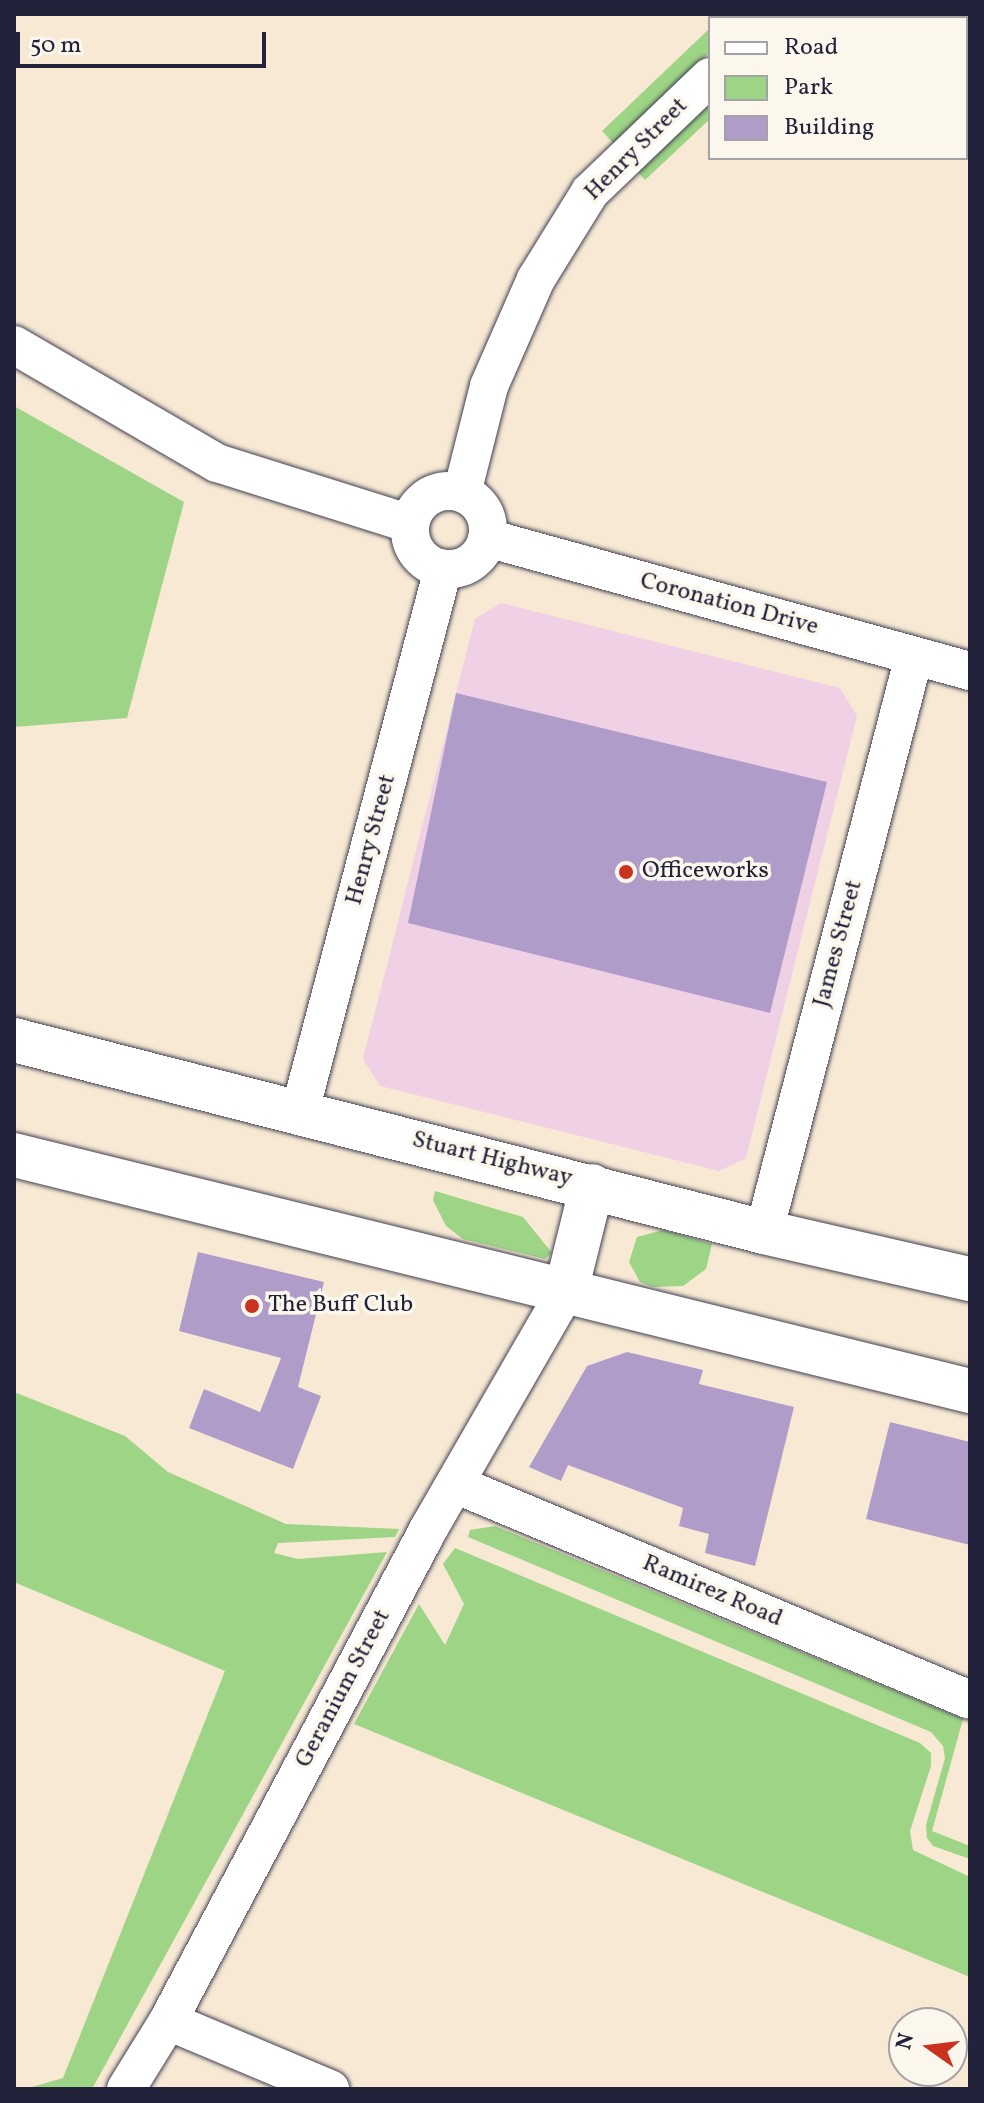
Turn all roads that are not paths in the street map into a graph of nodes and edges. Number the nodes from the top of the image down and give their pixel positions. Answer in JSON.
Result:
{"nodes":[{"id":1,"x":708,"y":79,"type":"edge"},
{"id":2,"x":14,"y":345,"type":"edge"},
{"id":3,"x":462,"y":493,"type":"junction"},
{"id":4,"x":410,"y":524,"type":"junction"},
{"id":5,"x":487,"y":538,"type":"junction"},
{"id":6,"x":443,"y":569,"type":"junction"},
{"id":7,"x":914,"y":656,"type":"junction"},
{"id":8,"x":970,"y":671,"type":"edge"},
{"id":9,"x":14,"y":1040,"type":"edge"},
{"id":10,"x":300,"y":1111,"type":"junction"},
{"id":11,"x":14,"y":1155,"type":"edge"},
{"id":12,"x":592,"y":1186,"type":"junction"},
{"id":13,"x":764,"y":1232,"type":"junction"},
{"id":14,"x":970,"y":1279,"type":"edge"},
{"id":15,"x":566,"y":1291,"type":"junction"},
{"id":16,"x":970,"y":1391,"type":"edge"},
{"id":17,"x":455,"y":1484,"type":"junction"},
{"id":18,"x":970,"y":1700,"type":"edge"},
{"id":19,"x":168,"y":2021,"type":"junction"},
{"id":20,"x":126,"y":2089,"type":"edge"},
{"id":21,"x":330,"y":2089,"type":"edge"}],
"edges":[{"from":1,"to":3,"type":"street","name":"Henry Street"},
{"from":2,"to":4,"type":"street"},
{"from":3,"to":4,"type":"street"},
{"from":3,"to":5,"type":"street"},
{"from":4,"to":6,"type":"street"},
{"from":5,"to":6,"type":"street"},
{"from":5,"to":7,"type":"street","name":"Coronation Drive"},
{"from":6,"to":10,"type":"street","name":"Henry Street"},
{"from":7,"to":8,"type":"street","name":"Coronation Drive"},
{"from":7,"to":13,"type":"street","name":"James Street"},
{"from":9,"to":10,"type":"highway","name":"Stuart Highway"},
{"from":10,"to":12,"type":"highway","name":"Stuart Highway"},
{"from":11,"to":15,"type":"highway"},
{"from":12,"to":13,"type":"highway","name":"Stuart Highway"},
{"from":12,"to":15,"type":"highway"},
{"from":13,"to":14,"type":"highway","name":"Stuart Highway"},
{"from":15,"to":16,"type":"highway"},
{"from":15,"to":17,"type":"street","name":"Geranium Street"},
{"from":17,"to":18,"type":"street","name":"Ramirez Road"},
{"from":17,"to":19,"type":"street","name":"Geranium Street"},
{"from":19,"to":20,"type":"street","name":"Geranium Street"},
{"from":19,"to":21,"type":"street"}]}
